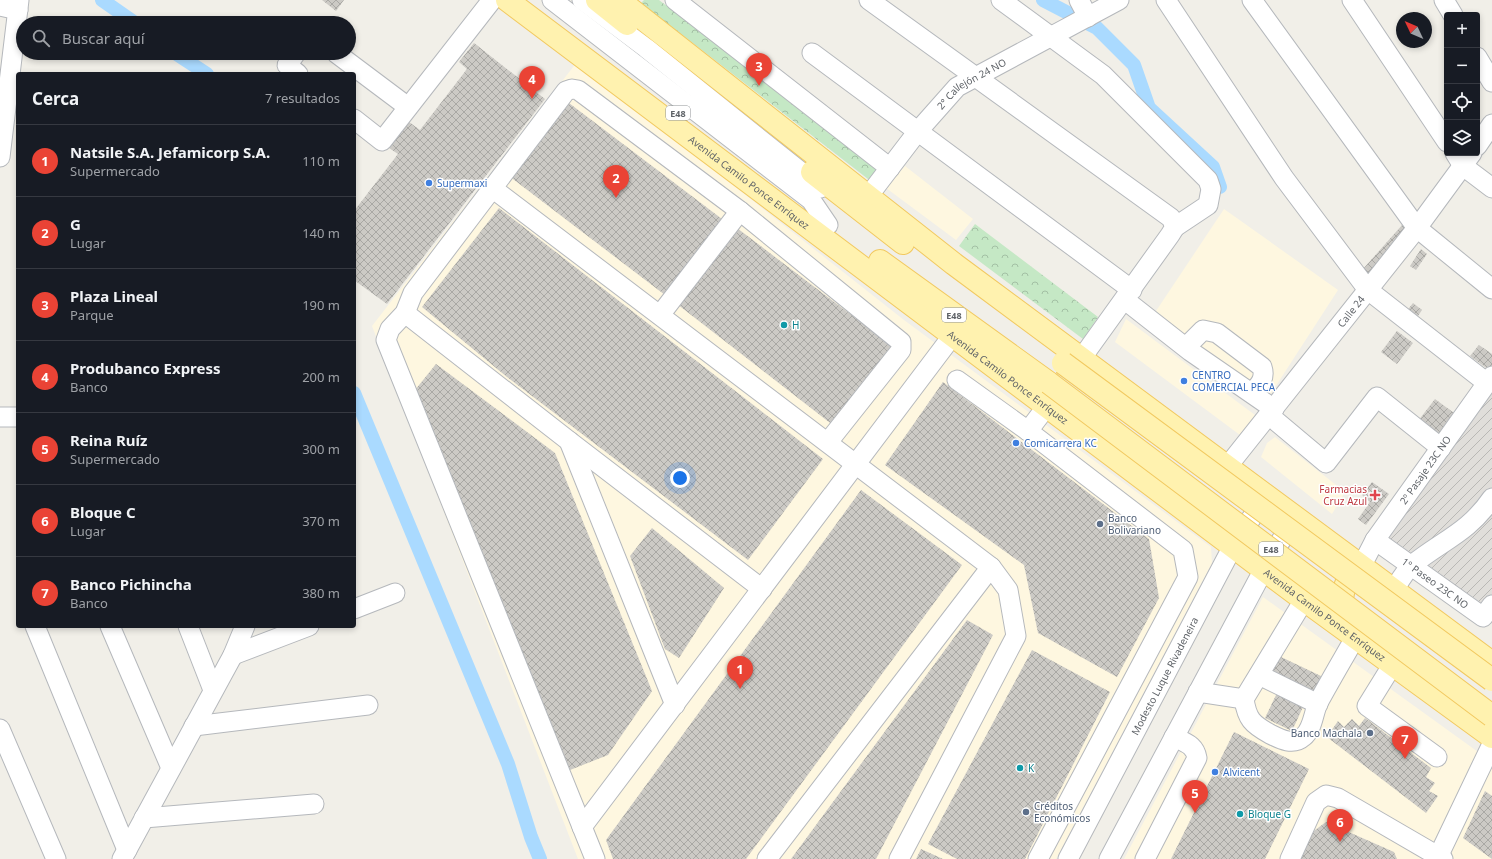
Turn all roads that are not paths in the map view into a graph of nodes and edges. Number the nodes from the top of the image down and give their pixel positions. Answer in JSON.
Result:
{"nodes":[{"id":1,"x":492,"y":0,"type":"edge"},
{"id":2,"x":507,"y":0,"type":"edge"},
{"id":3,"x":529,"y":0,"type":"edge"},
{"id":4,"x":552,"y":0,"type":"edge"},
{"id":5,"x":582,"y":0,"type":"edge"},
{"id":6,"x":597,"y":0,"type":"edge"},
{"id":7,"x":618,"y":0,"type":"edge"},
{"id":8,"x":675,"y":0,"type":"edge"},
{"id":9,"x":869,"y":0,"type":"edge"},
{"id":10,"x":1001,"y":0,"type":"edge"},
{"id":11,"x":1079,"y":0,"type":"edge"},
{"id":12,"x":1119,"y":0,"type":"edge"},
{"id":13,"x":1166,"y":0,"type":"edge"},
{"id":14,"x":1252,"y":0,"type":"edge"},
{"id":15,"x":1352,"y":0,"type":"edge"},
{"id":16,"x":1444,"y":0,"type":"edge"},
{"id":17,"x":12,"y":5,"type":"edge"},
{"id":18,"x":1451,"y":12,"type":"edge"},
{"id":19,"x":1088,"y":16,"type":"junction"},
{"id":20,"x":634,"y":30,"type":"junction"},
{"id":21,"x":1049,"y":37,"type":"junction"},
{"id":22,"x":812,"y":53,"type":"dead end"},
{"id":23,"x":290,"y":60,"type":"edge"},
{"id":24,"x":345,"y":60,"type":"edge"},
{"id":25,"x":1480,"y":61,"type":"edge"},
{"id":26,"x":295,"y":72,"type":"edge"},
{"id":27,"x":974,"y":76,"type":"junction"},
{"id":28,"x":1492,"y":82,"type":"edge"},
{"id":29,"x":408,"y":108,"type":"junction"},
{"id":30,"x":356,"y":121,"type":"edge"},
{"id":31,"x":1492,"y":124,"type":"edge"},
{"id":32,"x":918,"y":131,"type":"junction"},
{"id":33,"x":1444,"y":138,"type":"edge"},
{"id":34,"x":1480,"y":142,"type":"edge"},
{"id":35,"x":0,"y":157,"type":"edge"},
{"id":36,"x":1463,"y":157,"type":"edge"},
{"id":37,"x":737,"y":158,"type":"junction"},
{"id":38,"x":890,"y":168,"type":"junction"},
{"id":39,"x":756,"y":187,"type":"junction"},
{"id":40,"x":492,"y":188,"type":"junction"},
{"id":41,"x":1492,"y":188,"type":"edge"},
{"id":42,"x":785,"y":193,"type":"junction"},
{"id":43,"x":863,"y":203,"type":"junction"},
{"id":44,"x":740,"y":211,"type":"junction"},
{"id":45,"x":828,"y":225,"type":"junction"},
{"id":46,"x":1175,"y":227,"type":"junction"},
{"id":47,"x":1417,"y":228,"type":"junction"},
{"id":48,"x":890,"y":288,"type":"junction"},
{"id":49,"x":1492,"y":289,"type":"edge"},
{"id":50,"x":1368,"y":290,"type":"junction"},
{"id":51,"x":1129,"y":295,"type":"junction"},
{"id":52,"x":405,"y":313,"type":"junction"},
{"id":53,"x":660,"y":315,"type":"junction"},
{"id":54,"x":953,"y":335,"type":"junction"},
{"id":55,"x":1186,"y":347,"type":"junction"},
{"id":56,"x":1082,"y":358,"type":"junction"},
{"id":57,"x":957,"y":380,"type":"dead end"},
{"id":58,"x":1489,"y":380,"type":"edge"},
{"id":59,"x":1252,"y":393,"type":"junction"},
{"id":60,"x":1047,"y":406,"type":"junction"},
{"id":61,"x":1272,"y":413,"type":"junction"},
{"id":62,"x":0,"y":417,"type":"edge"},
{"id":63,"x":16,"y":418,"type":"edge"},
{"id":64,"x":1028,"y":431,"type":"junction"},
{"id":65,"x":569,"y":441,"type":"junction"},
{"id":66,"x":828,"y":442,"type":"junction"},
{"id":67,"x":1440,"y":448,"type":"junction"},
{"id":68,"x":856,"y":463,"type":"junction"},
{"id":69,"x":1227,"y":467,"type":"junction"},
{"id":70,"x":1266,"y":496,"type":"junction"},
{"id":71,"x":1492,"y":498,"type":"edge"},
{"id":72,"x":1295,"y":516,"type":"junction"},
{"id":73,"x":1194,"y":517,"type":"junction"},
{"id":74,"x":1375,"y":540,"type":"junction"},
{"id":75,"x":1233,"y":546,"type":"junction"},
{"id":76,"x":1411,"y":566,"type":"junction"},
{"id":77,"x":991,"y":567,"type":"junction"},
{"id":78,"x":1362,"y":567,"type":"junction"},
{"id":79,"x":1264,"y":570,"type":"junction"},
{"id":80,"x":762,"y":589,"type":"junction"},
{"id":81,"x":1394,"y":590,"type":"junction"},
{"id":82,"x":395,"y":593,"type":"dead end"},
{"id":83,"x":1304,"y":600,"type":"junction"},
{"id":84,"x":1492,"y":605,"type":"edge"},
{"id":85,"x":356,"y":608,"type":"edge"},
{"id":86,"x":36,"y":628,"type":"edge"},
{"id":87,"x":111,"y":628,"type":"edge"},
{"id":88,"x":189,"y":628,"type":"edge"},
{"id":89,"x":244,"y":628,"type":"edge"},
{"id":90,"x":298,"y":628,"type":"edge"},
{"id":91,"x":269,"y":633,"type":"edge"},
{"id":92,"x":1356,"y":636,"type":"junction"},
{"id":93,"x":233,"y":655,"type":"junction"},
{"id":94,"x":1492,"y":663,"type":"edge"},
{"id":95,"x":1393,"y":664,"type":"junction"},
{"id":96,"x":1134,"y":674,"type":"junction"},
{"id":97,"x":1259,"y":675,"type":"junction"},
{"id":98,"x":1492,"y":680,"type":"edge"},
{"id":99,"x":1158,"y":688,"type":"junction"},
{"id":100,"x":214,"y":690,"type":"junction"},
{"id":101,"x":1198,"y":692,"type":"junction"},
{"id":102,"x":1244,"y":699,"type":"junction"},
{"id":103,"x":1318,"y":704,"type":"junction"},
{"id":104,"x":368,"y":705,"type":"dead end"},
{"id":105,"x":674,"y":705,"type":"junction"},
{"id":106,"x":1492,"y":716,"type":"edge"},
{"id":107,"x":194,"y":726,"type":"junction"},
{"id":108,"x":0,"y":729,"type":"edge"},
{"id":109,"x":1174,"y":737,"type":"junction"},
{"id":110,"x":1492,"y":737,"type":"edge"},
{"id":111,"x":1492,"y":744,"type":"edge"},
{"id":112,"x":1437,"y":757,"type":"dead end"},
{"id":113,"x":171,"y":768,"type":"junction"},
{"id":114,"x":314,"y":804,"type":"dead end"},
{"id":115,"x":144,"y":818,"type":"junction"},
{"id":116,"x":582,"y":827,"type":"junction"},
{"id":117,"x":124,"y":854,"type":"edge"},
{"id":118,"x":1440,"y":858,"type":"edge"},
{"id":119,"x":56,"y":859,"type":"edge"},
{"id":120,"x":595,"y":859,"type":"edge"},
{"id":121,"x":767,"y":859,"type":"edge"},
{"id":122,"x":898,"y":859,"type":"edge"},
{"id":123,"x":1038,"y":859,"type":"edge"},
{"id":124,"x":1068,"y":859,"type":"edge"},
{"id":125,"x":1109,"y":859,"type":"edge"},
{"id":126,"x":1145,"y":859,"type":"edge"},
{"id":127,"x":1290,"y":859,"type":"edge"}],
"edges":[{"from":1,"to":29,"type":"street"},
{"from":2,"to":39,"type":"main road","name":"Avenida Camilo Ponce Enríquez","number":"E48"},
{"from":3,"to":37,"type":"main road","name":"Avenida Camilo Ponce Enríquez","number":"E48"},
{"from":4,"to":45,"type":"street","name":"Avenida Camilo Ponce Enríquez"},
{"from":5,"to":43,"type":"street"},
{"from":6,"to":20,"type":"main road","number":"E48"},
{"from":7,"to":20,"type":"main road"},
{"from":7,"to":43,"type":"main road","number":"E48"},
{"from":8,"to":38,"type":"street"},
{"from":9,"to":27,"type":"street"},
{"from":10,"to":21,"type":"street"},
{"from":11,"to":19,"type":"street"},
{"from":12,"to":19,"type":"street","name":"2° Callejón 24 NO"},
{"from":13,"to":50,"type":"street"},
{"from":14,"to":47,"type":"street"},
{"from":15,"to":33,"type":"street"},
{"from":16,"to":18,"type":"street"},
{"from":17,"to":35,"type":"street"},
{"from":19,"to":21,"type":"street","name":"2° Callejón 24 NO"},
{"from":20,"to":43,"type":"main road","number":"E48"},
{"from":21,"to":27,"type":"street","name":"2° Callejón 24 NO"},
{"from":21,"to":46,"type":"street"},
{"from":22,"to":32,"type":"street"},
{"from":23,"to":26,"type":"street"},
{"from":24,"to":29,"type":"street"},
{"from":25,"to":28,"type":"street"},
{"from":27,"to":32,"type":"street","name":"2° Callejón 24 NO"},
{"from":27,"to":46,"type":"street"},
{"from":29,"to":30,"type":"street"},
{"from":31,"to":34,"type":"street"},
{"from":32,"to":38,"type":"street","name":"2° Callejón 24 NO"},
{"from":32,"to":51,"type":"street"},
{"from":36,"to":41,"type":"street"},
{"from":36,"to":47,"type":"street","name":"Calle 24"},
{"from":37,"to":39,"type":"main road"},
{"from":37,"to":42,"type":"main road","name":"Avenida Camilo Ponce Enríquez","number":"E48"},
{"from":38,"to":43,"type":"street","name":"2° Callejón 24 NO"},
{"from":39,"to":42,"type":"main road"},
{"from":39,"to":48,"type":"main road","name":"Avenida Camilo Ponce Enríquez","number":"E48"},
{"from":40,"to":44,"type":"street"},
{"from":40,"to":52,"type":"street"},
{"from":40,"to":53,"type":"street"},
{"from":42,"to":45,"type":"main road","name":"Avenida Camilo Ponce Enríquez","number":"E48"},
{"from":43,"to":56,"type":"main road","number":"E48"},
{"from":43,"to":98,"type":"main road","number":"E48","bridge":true},
{"from":44,"to":53,"type":"street"},
{"from":44,"to":66,"type":"street"},
{"from":45,"to":48,"type":"main road"},
{"from":45,"to":106,"type":"main road","name":"Avenida Camilo Ponce Enríquez","number":"E48","bridge":true},
{"from":46,"to":51,"type":"street"},
{"from":47,"to":49,"type":"street"},
{"from":47,"to":50,"type":"street","name":"Calle 24"},
{"from":48,"to":54,"type":"main road","name":"Avenida Camilo Ponce Enríquez","number":"E48"},
{"from":50,"to":58,"type":"street"},
{"from":50,"to":61,"type":"street","name":"Calle 24"},
{"from":51,"to":55,"type":"street"},
{"from":51,"to":56,"type":"street"},
{"from":52,"to":65,"type":"street"},
{"from":52,"to":116,"type":"street"},
{"from":53,"to":66,"type":"street"},
{"from":54,"to":60,"type":"main road","name":"Avenida Camilo Ponce Enríquez","number":"E48"},
{"from":54,"to":68,"type":"street"},
{"from":55,"to":59,"type":"street"},
{"from":55,"to":59,"type":"street"},
{"from":56,"to":69,"type":"main road","number":"E48"},
{"from":57,"to":64,"type":"street"},
{"from":58,"to":67,"type":"street","name":"2º Pasaje 23C NO"},
{"from":59,"to":61,"type":"street"},
{"from":60,"to":64,"type":"street"},
{"from":60,"to":73,"type":"main road","name":"Avenida Camilo Ponce Enríquez","number":"E48"},
{"from":61,"to":67,"type":"street"},
{"from":61,"to":69,"type":"street","name":"Calle 24"},
{"from":62,"to":63,"type":"street"},
{"from":64,"to":96,"type":"street"},
{"from":65,"to":80,"type":"street"},
{"from":65,"to":105,"type":"street"},
{"from":66,"to":68,"type":"street"},
{"from":67,"to":74,"type":"street","name":"2º Pasaje 23C NO"},
{"from":68,"to":77,"type":"street"},
{"from":68,"to":80,"type":"street"},
{"from":69,"to":70,"type":"main road","number":"E48"},
{"from":69,"to":73,"type":"main road"},
{"from":70,"to":72,"type":"main road","number":"E48"},
{"from":70,"to":75,"type":"street","name":"Modesto Luque Rivadeneira"},
{"from":71,"to":76,"type":"street"},
{"from":72,"to":78,"type":"main road","number":"E48"},
{"from":72,"to":79,"type":"street"},
{"from":73,"to":75,"type":"main road","name":"Avenida Camilo Ponce Enríquez","number":"E48"},
{"from":74,"to":76,"type":"street","name":"1° Paseo 23C NO"},
{"from":74,"to":78,"type":"street","name":"2º Pasaje 23C NO"},
{"from":75,"to":79,"type":"main road","name":"Avenida Camilo Ponce Enríquez","number":"E48"},
{"from":75,"to":99,"type":"street","name":"Modesto Luque Rivadeneira"},
{"from":76,"to":81,"type":"street"},
{"from":76,"to":84,"type":"street","name":"1° Paseo 23C NO"},
{"from":77,"to":121,"type":"street"},
{"from":77,"to":122,"type":"street"},
{"from":78,"to":81,"type":"main road","number":"E48"},
{"from":78,"to":92,"type":"main road"},
{"from":79,"to":83,"type":"main road","name":"Avenida Camilo Ponce Enríquez","number":"E48"},
{"from":79,"to":101,"type":"street"},
{"from":80,"to":105,"type":"street"},
{"from":81,"to":94,"type":"main road","number":"E48"},
{"from":82,"to":85,"type":"street"},
{"from":83,"to":92,"type":"main road","name":"Avenida Camilo Ponce Enríquez","number":"E48"},
{"from":83,"to":97,"type":"street"},
{"from":86,"to":117,"type":"street"},
{"from":87,"to":113,"type":"street"},
{"from":88,"to":100,"type":"street"},
{"from":89,"to":93,"type":"street"},
{"from":90,"to":91,"type":"street"},
{"from":91,"to":93,"type":"street"},
{"from":92,"to":95,"type":"main road","name":"Avenida Camilo Ponce Enríquez","number":"E48"},
{"from":92,"to":103,"type":"street"},
{"from":93,"to":100,"type":"street"},
{"from":95,"to":110,"type":"main road","name":"Avenida Camilo Ponce Enríquez","number":"E48"},
{"from":95,"to":112,"type":"street"},
{"from":96,"to":99,"type":"street"},
{"from":96,"to":123,"type":"street"},
{"from":97,"to":102,"type":"street"},
{"from":97,"to":103,"type":"street"},
{"from":99,"to":124,"type":"street","name":"Modesto Luque Rivadeneira"},
{"from":100,"to":107,"type":"street"},
{"from":101,"to":102,"type":"street"},
{"from":101,"to":109,"type":"street"},
{"from":102,"to":103,"type":"street"},
{"from":104,"to":107,"type":"street"},
{"from":105,"to":116,"type":"street"},
{"from":107,"to":113,"type":"street"},
{"from":108,"to":119,"type":"street"},
{"from":109,"to":125,"type":"street"},
{"from":109,"to":126,"type":"street"},
{"from":111,"to":118,"type":"street"},
{"from":113,"to":115,"type":"street"},
{"from":114,"to":115,"type":"street"},
{"from":115,"to":117,"type":"street"},
{"from":116,"to":120,"type":"street"},
{"from":118,"to":127,"type":"street"}]}
